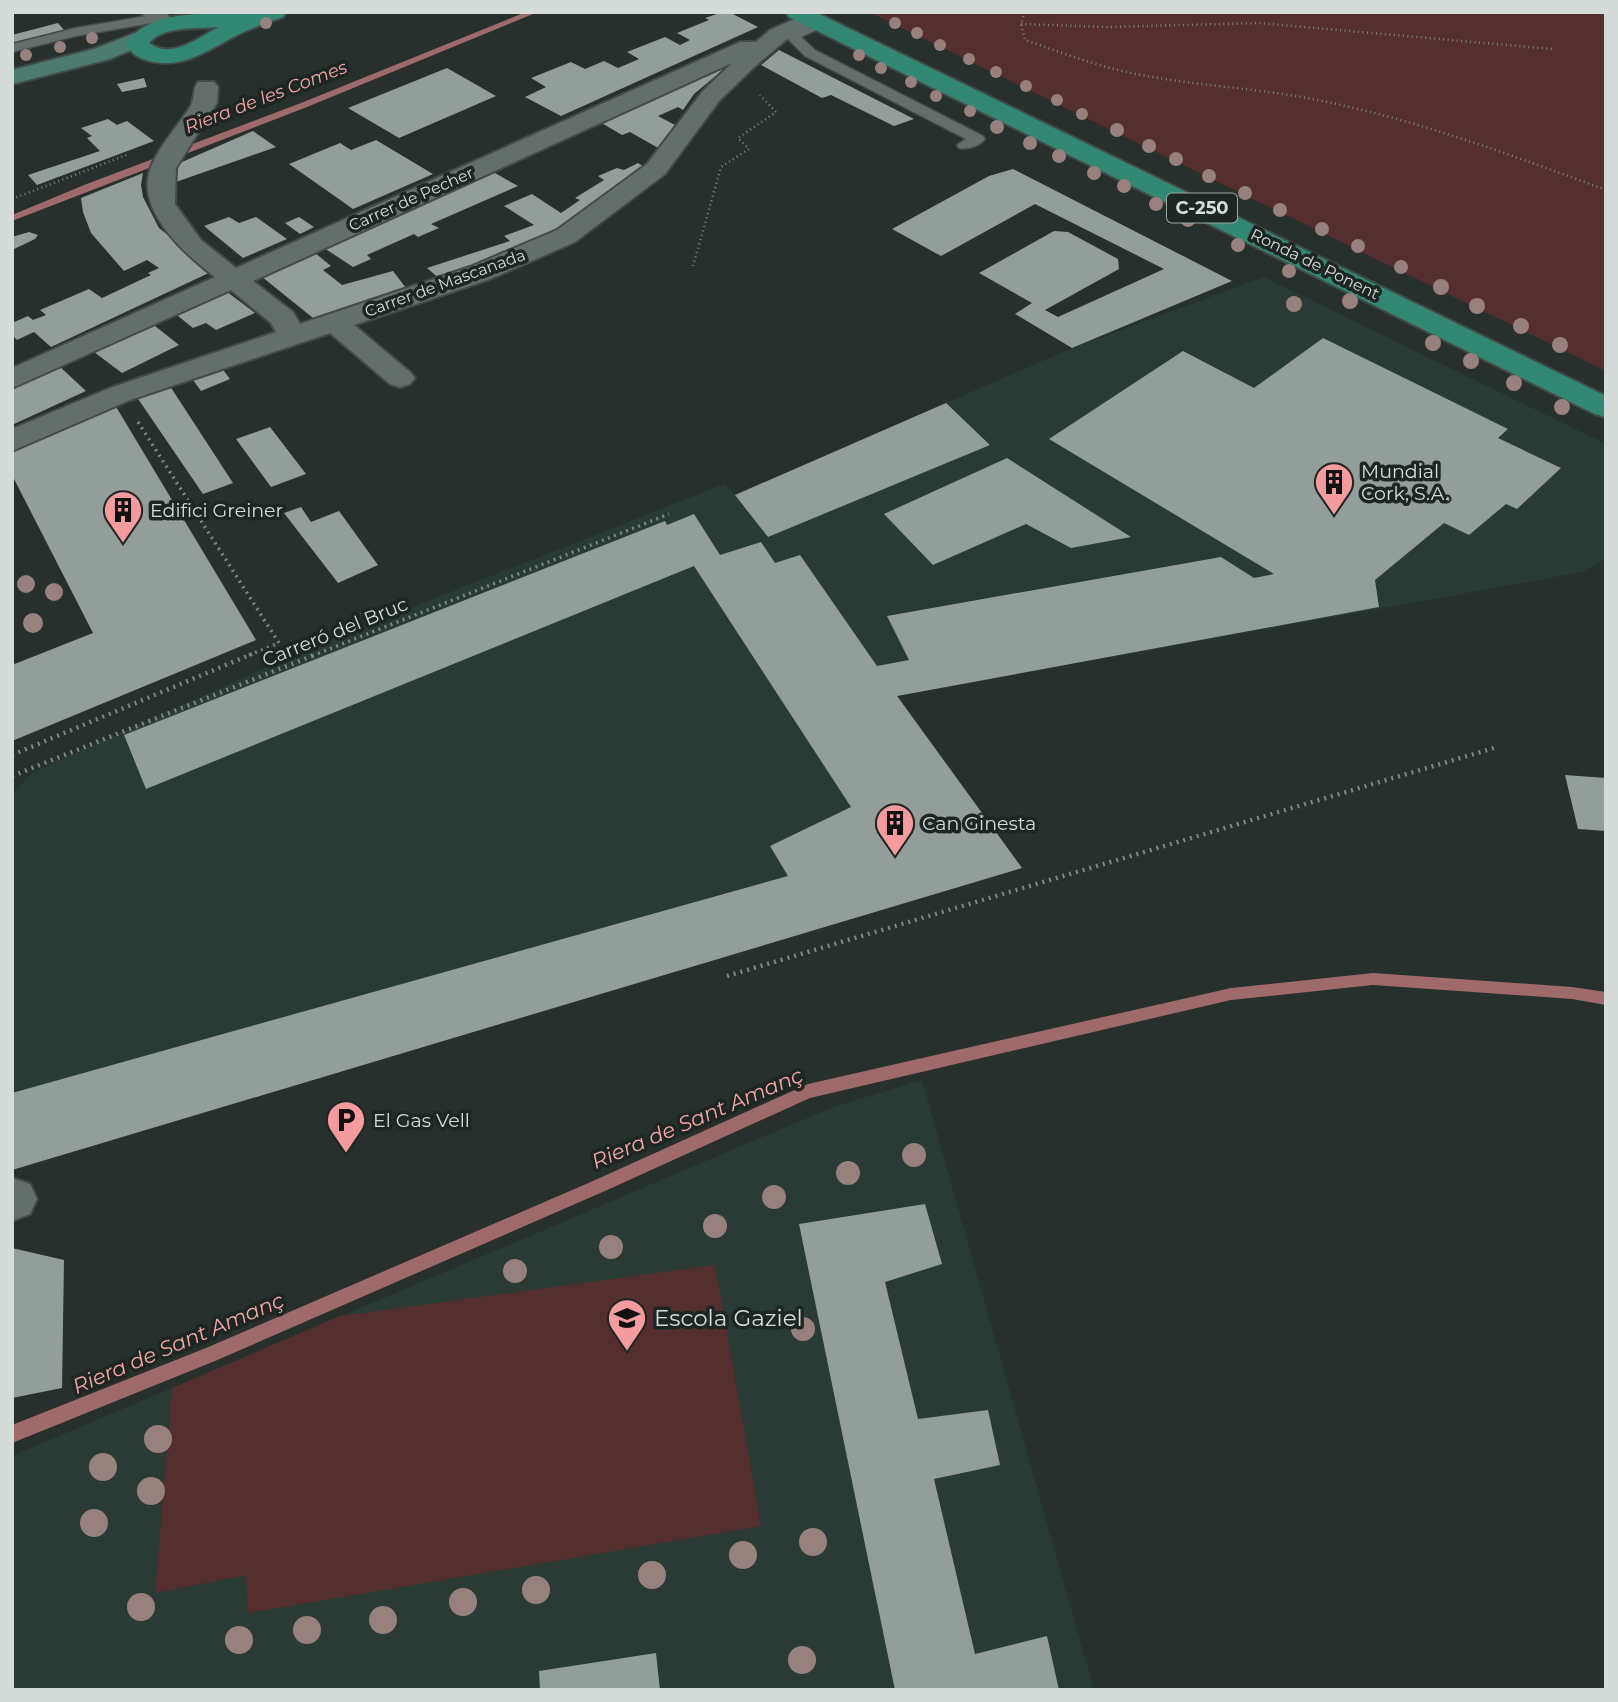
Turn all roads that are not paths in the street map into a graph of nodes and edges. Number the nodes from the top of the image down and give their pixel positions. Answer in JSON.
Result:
{"nodes":[{"id":1,"x":85,"y":12,"type":"edge"},
{"id":2,"x":266,"y":15,"type":"edge"},
{"id":3,"x":817,"y":17,"type":"edge"},
{"id":4,"x":159,"y":18,"type":"edge"},
{"id":5,"x":93,"y":29,"type":"junction"},
{"id":6,"x":205,"y":31,"type":"junction"},
{"id":7,"x":143,"y":45,"type":"junction"},
{"id":8,"x":12,"y":48,"type":"edge"},
{"id":9,"x":12,"y":77,"type":"edge"},
{"id":10,"x":206,"y":87,"type":"dead end"},
{"id":11,"x":964,"y":145,"type":"dead end"},
{"id":12,"x":234,"y":279,"type":"junction"},
{"id":13,"x":339,"y":326,"type":"dead end"},
{"id":14,"x":292,"y":335,"type":"junction"},
{"id":15,"x":400,"y":378,"type":"dead end"},
{"id":16,"x":12,"y":379,"type":"edge"},
{"id":17,"x":1606,"y":383,"type":"edge"},
{"id":18,"x":1606,"y":408,"type":"edge"},
{"id":19,"x":12,"y":441,"type":"edge"}],
"edges":[{"from":1,"to":5,"type":"lane"},
{"from":2,"to":6,"type":"main road"},
{"from":3,"to":11,"type":"lane"},
{"from":3,"to":12,"type":"street","name":"Carrer de Pecher"},
{"from":3,"to":14,"type":"street","name":"Carrer de Mascanada"},
{"from":3,"to":17,"type":"main road","number":"C-250"},
{"from":3,"to":18,"type":"main road","name":"Ronda de Ponent","number":"C-250"},
{"from":4,"to":5,"type":"lane"},
{"from":4,"to":6,"type":"main road"},
{"from":4,"to":7,"type":"main road"},
{"from":5,"to":8,"type":"lane"},
{"from":6,"to":7,"type":"main road"},
{"from":7,"to":9,"type":"main road"},
{"from":10,"to":12,"type":"street"},
{"from":12,"to":14,"type":"street"},
{"from":12,"to":16,"type":"street","name":"Carrer de Pecher"},
{"from":13,"to":15,"type":"street"},
{"from":14,"to":19,"type":"street","name":"Carrer de Mascanada"}]}
